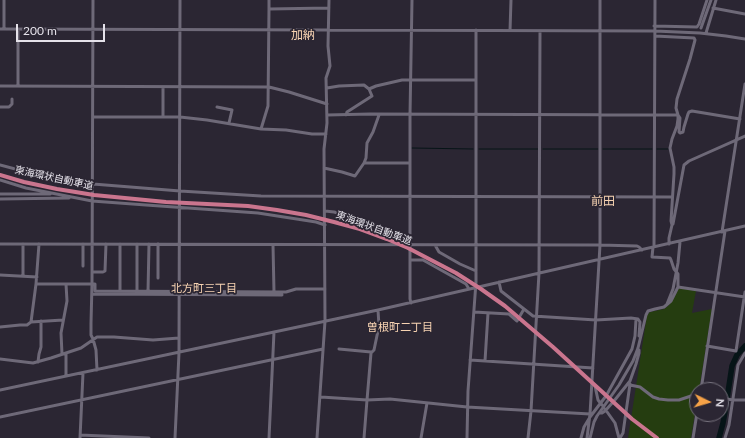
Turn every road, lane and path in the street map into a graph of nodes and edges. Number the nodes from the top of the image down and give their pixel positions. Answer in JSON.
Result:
{"nodes":[{"id":1,"x":4,"y":0,"type":"edge"},
{"id":2,"x":93,"y":0,"type":"edge"},
{"id":3,"x":180,"y":0,"type":"edge"},
{"id":4,"x":269,"y":0,"type":"edge"},
{"id":5,"x":329,"y":0,"type":"edge"},
{"id":6,"x":412,"y":0,"type":"edge"},
{"id":7,"x":511,"y":0,"type":"edge"},
{"id":8,"x":600,"y":0,"type":"edge"},
{"id":9,"x":655,"y":0,"type":"edge"},
{"id":10,"x":707,"y":0,"type":"edge"},
{"id":11,"x":711,"y":0,"type":"edge"},
{"id":12,"x":716,"y":0,"type":"edge"},
{"id":13,"x":328,"y":8,"type":"junction"},
{"id":14,"x":713,"y":8,"type":"junction"},
{"id":15,"x":269,"y":9,"type":"junction"},
{"id":16,"x":745,"y":14,"type":"edge"},
{"id":17,"x":654,"y":26,"type":"junction"},
{"id":18,"x":701,"y":28,"type":"dead end"},
{"id":19,"x":2,"y":29,"type":"edge"},
{"id":20,"x":18,"y":29,"type":"junction"},
{"id":21,"x":92,"y":29,"type":"junction"},
{"id":22,"x":180,"y":30,"type":"junction"},
{"id":23,"x":268,"y":30,"type":"junction"},
{"id":24,"x":328,"y":30,"type":"junction"},
{"id":25,"x":411,"y":30,"type":"junction"},
{"id":26,"x":476,"y":30,"type":"junction"},
{"id":27,"x":510,"y":31,"type":"junction"},
{"id":28,"x":540,"y":31,"type":"junction"},
{"id":29,"x":600,"y":31,"type":"junction"},
{"id":30,"x":655,"y":31,"type":"junction"},
{"id":31,"x":706,"y":33,"type":"junction"},
{"id":32,"x":655,"y":36,"type":"junction"},
{"id":33,"x":745,"y":39,"type":"edge"},
{"id":34,"x":411,"y":80,"type":"junction"},
{"id":35,"x":476,"y":80,"type":"junction"},
{"id":36,"x":745,"y":84,"type":"edge"},
{"id":37,"x":0,"y":86,"type":"edge"},
{"id":38,"x":18,"y":86,"type":"junction"},
{"id":39,"x":93,"y":87,"type":"junction"},
{"id":40,"x":163,"y":87,"type":"junction"},
{"id":41,"x":180,"y":87,"type":"junction"},
{"id":42,"x":268,"y":87,"type":"junction"},
{"id":43,"x":327,"y":88,"type":"junction"},
{"id":44,"x":369,"y":90,"type":"junction"},
{"id":45,"x":12,"y":99,"type":"dead end"},
{"id":46,"x":327,"y":104,"type":"junction"},
{"id":47,"x":0,"y":107,"type":"edge"},
{"id":48,"x":217,"y":107,"type":"dead end"},
{"id":49,"x":346,"y":114,"type":"junction"},
{"id":50,"x":327,"y":115,"type":"junction"},
{"id":51,"x":379,"y":115,"type":"junction"},
{"id":52,"x":410,"y":115,"type":"junction"},
{"id":53,"x":476,"y":115,"type":"junction"},
{"id":54,"x":540,"y":115,"type":"junction"},
{"id":55,"x":601,"y":115,"type":"junction"},
{"id":56,"x":678,"y":115,"type":"junction"},
{"id":57,"x":654,"y":116,"type":"junction"},
{"id":58,"x":92,"y":117,"type":"junction"},
{"id":59,"x":163,"y":117,"type":"junction"},
{"id":60,"x":180,"y":117,"type":"junction"},
{"id":61,"x":740,"y":119,"type":"junction"},
{"id":62,"x":229,"y":123,"type":"junction"},
{"id":63,"x":261,"y":129,"type":"junction"},
{"id":64,"x":326,"y":134,"type":"junction"},
{"id":65,"x":745,"y":136,"type":"edge"},
{"id":66,"x":736,"y":140,"type":"junction"},
{"id":67,"x":364,"y":163,"type":"junction"},
{"id":68,"x":410,"y":163,"type":"junction"},
{"id":69,"x":0,"y":164,"type":"edge"},
{"id":70,"x":324,"y":168,"type":"junction"},
{"id":71,"x":0,"y":175,"type":"edge"},
{"id":72,"x":0,"y":180,"type":"edge"},
{"id":73,"x":93,"y":184,"type":"junction"},
{"id":74,"x":180,"y":191,"type":"junction"},
{"id":75,"x":0,"y":194,"type":"edge"},
{"id":76,"x":58,"y":194,"type":"junction"},
{"id":77,"x":324,"y":196,"type":"junction"},
{"id":78,"x":411,"y":196,"type":"junction"},
{"id":79,"x":540,"y":196,"type":"junction"},
{"id":80,"x":476,"y":197,"type":"junction"},
{"id":81,"x":600,"y":197,"type":"junction"},
{"id":82,"x":654,"y":197,"type":"junction"},
{"id":83,"x":672,"y":197,"type":"junction"},
{"id":84,"x":0,"y":198,"type":"edge"},
{"id":85,"x":76,"y":198,"type":"junction"},
{"id":86,"x":92,"y":200,"type":"junction"},
{"id":87,"x":180,"y":207,"type":"junction"},
{"id":88,"x":325,"y":211,"type":"junction"},
{"id":89,"x":325,"y":225,"type":"junction"},
{"id":90,"x":672,"y":225,"type":"junction"},
{"id":91,"x":745,"y":226,"type":"edge"},
{"id":92,"x":387,"y":230,"type":"dead end"},
{"id":93,"x":724,"y":231,"type":"junction"},
{"id":94,"x":680,"y":242,"type":"junction"},
{"id":95,"x":0,"y":244,"type":"edge"},
{"id":96,"x":23,"y":244,"type":"junction"},
{"id":97,"x":39,"y":244,"type":"junction"},
{"id":98,"x":83,"y":244,"type":"junction"},
{"id":99,"x":92,"y":244,"type":"junction"},
{"id":100,"x":106,"y":244,"type":"junction"},
{"id":101,"x":120,"y":244,"type":"junction"},
{"id":102,"x":137,"y":244,"type":"junction"},
{"id":103,"x":149,"y":244,"type":"junction"},
{"id":104,"x":158,"y":244,"type":"junction"},
{"id":105,"x":179,"y":244,"type":"junction"},
{"id":106,"x":273,"y":244,"type":"junction"},
{"id":107,"x":669,"y":244,"type":"junction"},
{"id":108,"x":325,"y":245,"type":"junction"},
{"id":109,"x":410,"y":245,"type":"junction"},
{"id":110,"x":435,"y":245,"type":"junction"},
{"id":111,"x":539,"y":245,"type":"junction"},
{"id":112,"x":600,"y":245,"type":"junction"},
{"id":113,"x":476,"y":246,"type":"junction"},
{"id":114,"x":653,"y":247,"type":"junction"},
{"id":115,"x":642,"y":250,"type":"junction"},
{"id":116,"x":600,"y":259,"type":"junction"},
{"id":117,"x":410,"y":260,"type":"junction"},
{"id":118,"x":83,"y":266,"type":"dead end"},
{"id":119,"x":476,"y":271,"type":"junction"},
{"id":120,"x":676,"y":271,"type":"junction"},
{"id":121,"x":92,"y":272,"type":"junction"},
{"id":122,"x":539,"y":273,"type":"junction"},
{"id":123,"x":0,"y":275,"type":"edge"},
{"id":124,"x":23,"y":276,"type":"junction"},
{"id":125,"x":36,"y":277,"type":"junction"},
{"id":126,"x":158,"y":278,"type":"dead end"},
{"id":127,"x":499,"y":282,"type":"junction"},
{"id":128,"x":36,"y":284,"type":"junction"},
{"id":129,"x":66,"y":284,"type":"junction"},
{"id":130,"x":92,"y":284,"type":"junction"},
{"id":131,"x":678,"y":287,"type":"junction"},
{"id":132,"x":325,"y":288,"type":"junction"},
{"id":133,"x":475,"y":288,"type":"junction"},
{"id":134,"x":470,"y":289,"type":"junction"},
{"id":135,"x":120,"y":291,"type":"junction"},
{"id":136,"x":137,"y":292,"type":"junction"},
{"id":137,"x":148,"y":292,"type":"junction"},
{"id":138,"x":274,"y":292,"type":"junction"},
{"id":139,"x":281,"y":292,"type":"junction"},
{"id":140,"x":716,"y":292,"type":"junction"},
{"id":141,"x":745,"y":292,"type":"edge"},
{"id":142,"x":179,"y":293,"type":"junction"},
{"id":143,"x":92,"y":294,"type":"junction"},
{"id":144,"x":745,"y":297,"type":"edge"},
{"id":145,"x":411,"y":303,"type":"junction"},
{"id":146,"x":666,"y":305,"type":"junction"},
{"id":147,"x":524,"y":309,"type":"junction"},
{"id":148,"x":378,"y":310,"type":"junction"},
{"id":149,"x":474,"y":312,"type":"junction"},
{"id":150,"x":488,"y":313,"type":"junction"},
{"id":151,"x":536,"y":316,"type":"junction"},
{"id":152,"x":636,"y":318,"type":"junction"},
{"id":153,"x":63,"y":320,"type":"junction"},
{"id":154,"x":596,"y":320,"type":"junction"},
{"id":155,"x":41,"y":321,"type":"junction"},
{"id":156,"x":325,"y":321,"type":"junction"},
{"id":157,"x":30,"y":322,"type":"junction"},
{"id":158,"x":0,"y":327,"type":"edge"},
{"id":159,"x":274,"y":332,"type":"junction"},
{"id":160,"x":179,"y":338,"type":"junction"},
{"id":161,"x":93,"y":339,"type":"junction"},
{"id":162,"x":639,"y":344,"type":"junction"},
{"id":163,"x":707,"y":346,"type":"junction"},
{"id":164,"x":638,"y":348,"type":"junction"},
{"id":165,"x":323,"y":349,"type":"junction"},
{"id":166,"x":338,"y":349,"type":"dead end"},
{"id":167,"x":372,"y":352,"type":"junction"},
{"id":168,"x":179,"y":353,"type":"junction"},
{"id":169,"x":745,"y":353,"type":"edge"},
{"id":170,"x":64,"y":354,"type":"junction"},
{"id":171,"x":0,"y":359,"type":"edge"},
{"id":172,"x":273,"y":360,"type":"junction"},
{"id":173,"x":470,"y":360,"type":"junction"},
{"id":174,"x":485,"y":361,"type":"junction"},
{"id":175,"x":38,"y":362,"type":"junction"},
{"id":176,"x":739,"y":363,"type":"junction"},
{"id":177,"x":534,"y":364,"type":"junction"},
{"id":178,"x":745,"y":364,"type":"edge"},
{"id":179,"x":593,"y":368,"type":"junction"},
{"id":180,"x":97,"y":370,"type":"junction"},
{"id":181,"x":83,"y":372,"type":"junction"},
{"id":182,"x":66,"y":376,"type":"junction"},
{"id":183,"x":593,"y":376,"type":"junction"},
{"id":184,"x":178,"y":380,"type":"junction"},
{"id":185,"x":702,"y":382,"type":"edge"},
{"id":186,"x":630,"y":383,"type":"junction"},
{"id":187,"x":0,"y":390,"type":"edge"},
{"id":188,"x":321,"y":397,"type":"junction"},
{"id":189,"x":689,"y":397,"type":"edge"},
{"id":190,"x":82,"y":400,"type":"junction"},
{"id":191,"x":368,"y":400,"type":"junction"},
{"id":192,"x":729,"y":400,"type":"edge"},
{"id":193,"x":733,"y":400,"type":"junction"},
{"id":194,"x":745,"y":400,"type":"edge"},
{"id":195,"x":427,"y":403,"type":"junction"},
{"id":196,"x":467,"y":407,"type":"junction"},
{"id":197,"x":531,"y":410,"type":"junction"},
{"id":198,"x":600,"y":413,"type":"junction"},
{"id":199,"x":590,"y":415,"type":"junction"},
{"id":200,"x":0,"y":417,"type":"edge"},
{"id":201,"x":696,"y":422,"type":"edge"},
{"id":202,"x":80,"y":436,"type":"edge"},
{"id":203,"x":149,"y":438,"type":"edge"},
{"id":204,"x":175,"y":438,"type":"edge"},
{"id":205,"x":269,"y":438,"type":"edge"},
{"id":206,"x":317,"y":438,"type":"edge"},
{"id":207,"x":364,"y":438,"type":"edge"},
{"id":208,"x":421,"y":438,"type":"edge"},
{"id":209,"x":467,"y":438,"type":"edge"},
{"id":210,"x":528,"y":438,"type":"edge"},
{"id":211,"x":581,"y":438,"type":"edge"},
{"id":212,"x":587,"y":438,"type":"edge"},
{"id":213,"x":590,"y":438,"type":"edge"},
{"id":214,"x":620,"y":438,"type":"edge"},
{"id":215,"x":656,"y":438,"type":"edge"},
{"id":216,"x":693,"y":438,"type":"edge"},
{"id":217,"x":725,"y":438,"type":"edge"}],
"edges":[{"from":1,"to":19,"type":"street"},
{"from":2,"to":21,"type":"street"},
{"from":3,"to":22,"type":"street"},
{"from":4,"to":15,"type":"street"},
{"from":5,"to":13,"type":"street"},
{"from":6,"to":25,"type":"street"},
{"from":7,"to":27,"type":"street"},
{"from":8,"to":29,"type":"street"},
{"from":9,"to":17,"type":"street"},
{"from":10,"to":17,"type":"street"},
{"from":11,"to":18,"type":"street"},
{"from":12,"to":14,"type":"street"},
{"from":13,"to":15,"type":"street"},
{"from":13,"to":24,"type":"street"},
{"from":14,"to":16,"type":"street"},
{"from":14,"to":31,"type":"street"},
{"from":15,"to":23,"type":"street"},
{"from":17,"to":30,"type":"street"},
{"from":19,"to":20,"type":"street"},
{"from":20,"to":21,"type":"street"},
{"from":20,"to":38,"type":"street"},
{"from":21,"to":22,"type":"street"},
{"from":21,"to":39,"type":"street"},
{"from":22,"to":23,"type":"street"},
{"from":22,"to":41,"type":"street"},
{"from":23,"to":24,"type":"street"},
{"from":23,"to":42,"type":"street"},
{"from":24,"to":25,"type":"street"},
{"from":24,"to":43,"type":"street"},
{"from":25,"to":26,"type":"street"},
{"from":25,"to":34,"type":"street"},
{"from":26,"to":27,"type":"street"},
{"from":26,"to":35,"type":"street"},
{"from":27,"to":28,"type":"street"},
{"from":28,"to":29,"type":"street"},
{"from":28,"to":54,"type":"street"},
{"from":29,"to":30,"type":"street"},
{"from":29,"to":55,"type":"street"},
{"from":30,"to":31,"type":"street"},
{"from":30,"to":32,"type":"street"},
{"from":31,"to":33,"type":"street"},
{"from":32,"to":56,"type":"street"},
{"from":32,"to":57,"type":"street"},
{"from":34,"to":35,"type":"street"},
{"from":34,"to":44,"type":"street"},
{"from":34,"to":52,"type":"street"},
{"from":35,"to":53,"type":"street"},
{"from":36,"to":61,"type":"street"},
{"from":37,"to":38,"type":"street"},
{"from":38,"to":39,"type":"street"},
{"from":39,"to":40,"type":"street"},
{"from":39,"to":58,"type":"street"},
{"from":40,"to":41,"type":"street"},
{"from":40,"to":59,"type":"street"},
{"from":41,"to":42,"type":"street"},
{"from":41,"to":60,"type":"street"},
{"from":42,"to":46,"type":"street"},
{"from":42,"to":63,"type":"street"},
{"from":43,"to":44,"type":"street"},
{"from":43,"to":46,"type":"street"},
{"from":44,"to":49,"type":"street"},
{"from":45,"to":47,"type":"street"},
{"from":46,"to":50,"type":"street"},
{"from":48,"to":62,"type":"street"},
{"from":49,"to":50,"type":"street"},
{"from":49,"to":51,"type":"street"},
{"from":50,"to":64,"type":"street"},
{"from":51,"to":52,"type":"street"},
{"from":51,"to":67,"type":"street"},
{"from":52,"to":53,"type":"street"},
{"from":52,"to":68,"type":"street"},
{"from":53,"to":54,"type":"street"},
{"from":53,"to":80,"type":"street"},
{"from":54,"to":55,"type":"street"},
{"from":54,"to":79,"type":"street"},
{"from":55,"to":57,"type":"street"},
{"from":55,"to":81,"type":"street"},
{"from":56,"to":57,"type":"street"},
{"from":56,"to":61,"type":"street"},
{"from":56,"to":83,"type":"street"},
{"from":57,"to":82,"type":"street"},
{"from":58,"to":59,"type":"street"},
{"from":58,"to":73,"type":"street"},
{"from":59,"to":60,"type":"street"},
{"from":60,"to":62,"type":"street"},
{"from":60,"to":74,"type":"street"},
{"from":61,"to":66,"type":"street"},
{"from":62,"to":63,"type":"street"},
{"from":63,"to":64,"type":"street"},
{"from":64,"to":70,"type":"street"},
{"from":65,"to":66,"type":"street"},
{"from":66,"to":90,"type":"street"},
{"from":66,"to":93,"type":"street"},
{"from":67,"to":68,"type":"street"},
{"from":67,"to":70,"type":"street"},
{"from":68,"to":78,"type":"street"},
{"from":69,"to":73,"type":"street"},
{"from":70,"to":77,"type":"street"},
{"from":71,"to":215,"type":"highway","name":"東海環状自動車道"},
{"from":72,"to":76,"type":"street"},
{"from":73,"to":74,"type":"street"},
{"from":73,"to":86,"type":"street"},
{"from":74,"to":77,"type":"street"},
{"from":74,"to":87,"type":"street"},
{"from":75,"to":76,"type":"street"},
{"from":76,"to":85,"type":"street"},
{"from":77,"to":78,"type":"street"},
{"from":77,"to":88,"type":"street"},
{"from":78,"to":80,"type":"street"},
{"from":78,"to":109,"type":"street"},
{"from":79,"to":80,"type":"street"},
{"from":79,"to":81,"type":"street"},
{"from":79,"to":111,"type":"street"},
{"from":80,"to":113,"type":"street"},
{"from":81,"to":82,"type":"street"},
{"from":81,"to":112,"type":"street"},
{"from":82,"to":83,"type":"street"},
{"from":82,"to":114,"type":"street"},
{"from":83,"to":90,"type":"street"},
{"from":84,"to":85,"type":"street"},
{"from":85,"to":86,"type":"street"},
{"from":86,"to":87,"type":"street"},
{"from":86,"to":99,"type":"street"},
{"from":87,"to":89,"type":"street"},
{"from":87,"to":105,"type":"street"},
{"from":88,"to":89,"type":"street"},
{"from":88,"to":92,"type":"street"},
{"from":89,"to":108,"type":"street"},
{"from":90,"to":107,"type":"street"},
{"from":91,"to":93,"type":"street"},
{"from":93,"to":94,"type":"street"},
{"from":93,"to":140,"type":"street"},
{"from":94,"to":107,"type":"street"},
{"from":94,"to":120,"type":"street"},
{"from":95,"to":96,"type":"street"},
{"from":96,"to":97,"type":"street"},
{"from":96,"to":124,"type":"street"},
{"from":97,"to":98,"type":"street"},
{"from":97,"to":125,"type":"street"},
{"from":98,"to":99,"type":"street"},
{"from":98,"to":118,"type":"street"},
{"from":99,"to":100,"type":"street"},
{"from":99,"to":121,"type":"street"},
{"from":100,"to":101,"type":"street"},
{"from":100,"to":121,"type":"street"},
{"from":101,"to":102,"type":"street"},
{"from":101,"to":135,"type":"street"},
{"from":102,"to":103,"type":"street"},
{"from":102,"to":136,"type":"street"},
{"from":103,"to":104,"type":"street"},
{"from":103,"to":137,"type":"street"},
{"from":104,"to":105,"type":"street"},
{"from":104,"to":126,"type":"street"},
{"from":105,"to":106,"type":"street"},
{"from":105,"to":142,"type":"street"},
{"from":106,"to":108,"type":"street"},
{"from":106,"to":138,"type":"street"},
{"from":107,"to":114,"type":"street"},
{"from":108,"to":109,"type":"street"},
{"from":108,"to":132,"type":"street"},
{"from":109,"to":110,"type":"street"},
{"from":109,"to":117,"type":"street"},
{"from":110,"to":113,"type":"street"},
{"from":110,"to":119,"type":"street"},
{"from":111,"to":112,"type":"street"},
{"from":111,"to":113,"type":"street"},
{"from":111,"to":122,"type":"street"},
{"from":112,"to":115,"type":"street"},
{"from":112,"to":116,"type":"street"},
{"from":113,"to":119,"type":"street"},
{"from":114,"to":115,"type":"street"},
{"from":114,"to":120,"type":"street"},
{"from":115,"to":116,"type":"street"},
{"from":116,"to":122,"type":"street"},
{"from":116,"to":154,"type":"street"},
{"from":117,"to":134,"type":"street"},
{"from":117,"to":145,"type":"street"},
{"from":119,"to":133,"type":"street"},
{"from":120,"to":131,"type":"street"},
{"from":120,"to":146,"type":"street"},
{"from":121,"to":130,"type":"street"},
{"from":122,"to":127,"type":"street"},
{"from":122,"to":151,"type":"street"},
{"from":123,"to":124,"type":"street"},
{"from":124,"to":125,"type":"street"},
{"from":125,"to":128,"type":"street"},
{"from":127,"to":133,"type":"street"},
{"from":127,"to":147,"type":"street"},
{"from":128,"to":129,"type":"street"},
{"from":128,"to":157,"type":"street"},
{"from":129,"to":130,"type":"street"},
{"from":129,"to":153,"type":"street"},
{"from":130,"to":135,"type":"street"},
{"from":130,"to":143,"type":"street"},
{"from":131,"to":140,"type":"street"},
{"from":131,"to":146,"type":"street"},
{"from":132,"to":139,"type":"street"},
{"from":132,"to":156,"type":"street"},
{"from":133,"to":134,"type":"street"},
{"from":133,"to":149,"type":"street"},
{"from":134,"to":145,"type":"street"},
{"from":135,"to":136,"type":"street"},
{"from":136,"to":137,"type":"street"},
{"from":137,"to":142,"type":"street"},
{"from":138,"to":139,"type":"street"},
{"from":138,"to":142,"type":"street"},
{"from":139,"to":142,"type":"street"},
{"from":140,"to":144,"type":"street"},
{"from":140,"to":163,"type":"street"},
{"from":141,"to":144,"type":"street"},
{"from":142,"to":143,"type":"street"},
{"from":142,"to":160,"type":"street"},
{"from":143,"to":161,"type":"street"},
{"from":144,"to":163,"type":"street"},
{"from":145,"to":148,"type":"street"},
{"from":146,"to":162,"type":"street"},
{"from":147,"to":150,"type":"street"},
{"from":147,"to":151,"type":"street"},
{"from":148,"to":156,"type":"street"},
{"from":148,"to":167,"type":"street"},
{"from":149,"to":150,"type":"street"},
{"from":149,"to":173,"type":"street"},
{"from":150,"to":174,"type":"street"},
{"from":151,"to":154,"type":"street"},
{"from":151,"to":177,"type":"street"},
{"from":152,"to":154,"type":"street"},
{"from":152,"to":162,"type":"street"},
{"from":152,"to":199,"type":"street"},
{"from":153,"to":155,"type":"street"},
{"from":153,"to":170,"type":"street"},
{"from":154,"to":179,"type":"street"},
{"from":155,"to":157,"type":"street"},
{"from":155,"to":175,"type":"street"},
{"from":156,"to":159,"type":"street"},
{"from":156,"to":165,"type":"street"},
{"from":157,"to":158,"type":"street"},
{"from":159,"to":168,"type":"street"},
{"from":159,"to":172,"type":"street"},
{"from":160,"to":161,"type":"street"},
{"from":160,"to":168,"type":"street"},
{"from":161,"to":170,"type":"street"},
{"from":161,"to":180,"type":"street"},
{"from":162,"to":164,"type":"street"},
{"from":163,"to":185,"type":"street"},
{"from":164,"to":186,"type":"street"},
{"from":164,"to":198,"type":"street"},
{"from":165,"to":172,"type":"street"},
{"from":165,"to":188,"type":"street"},
{"from":166,"to":167,"type":"street"},
{"from":167,"to":191,"type":"street"},
{"from":168,"to":180,"type":"street"},
{"from":168,"to":184,"type":"street"},
{"from":169,"to":176,"type":"street"},
{"from":170,"to":175,"type":"street"},
{"from":170,"to":182,"type":"street"},
{"from":171,"to":175,"type":"street"},
{"from":172,"to":184,"type":"street"},
{"from":172,"to":205,"type":"street"},
{"from":173,"to":174,"type":"street"},
{"from":173,"to":196,"type":"street"},
{"from":174,"to":177,"type":"street"},
{"from":176,"to":178,"type":"street"},
{"from":176,"to":193,"type":"street"},
{"from":177,"to":179,"type":"street"},
{"from":177,"to":197,"type":"street"},
{"from":179,"to":183,"type":"street"},
{"from":180,"to":181,"type":"street"},
{"from":181,"to":182,"type":"street"},
{"from":181,"to":190,"type":"street"},
{"from":182,"to":187,"type":"street"},
{"from":183,"to":199,"type":"street"},
{"from":183,"to":214,"type":"street"},
{"from":184,"to":190,"type":"street"},
{"from":184,"to":204,"type":"street"},
{"from":186,"to":189,"type":"street"},
{"from":186,"to":198,"type":"street"},
{"from":186,"to":214,"type":"street"},
{"from":188,"to":191,"type":"street"},
{"from":188,"to":206,"type":"street"},
{"from":190,"to":200,"type":"street"},
{"from":190,"to":202,"type":"street"},
{"from":191,"to":195,"type":"street"},
{"from":191,"to":207,"type":"street"},
{"from":192,"to":193,"type":"street"},
{"from":193,"to":194,"type":"street"},
{"from":193,"to":217,"type":"street"},
{"from":195,"to":196,"type":"street"},
{"from":195,"to":208,"type":"street"},
{"from":196,"to":197,"type":"street"},
{"from":196,"to":209,"type":"street"},
{"from":197,"to":199,"type":"street"},
{"from":197,"to":210,"type":"street"},
{"from":198,"to":213,"type":"street"},
{"from":199,"to":211,"type":"street"},
{"from":199,"to":212,"type":"street"},
{"from":201,"to":216,"type":"street"},
{"from":202,"to":203,"type":"street"}]}
